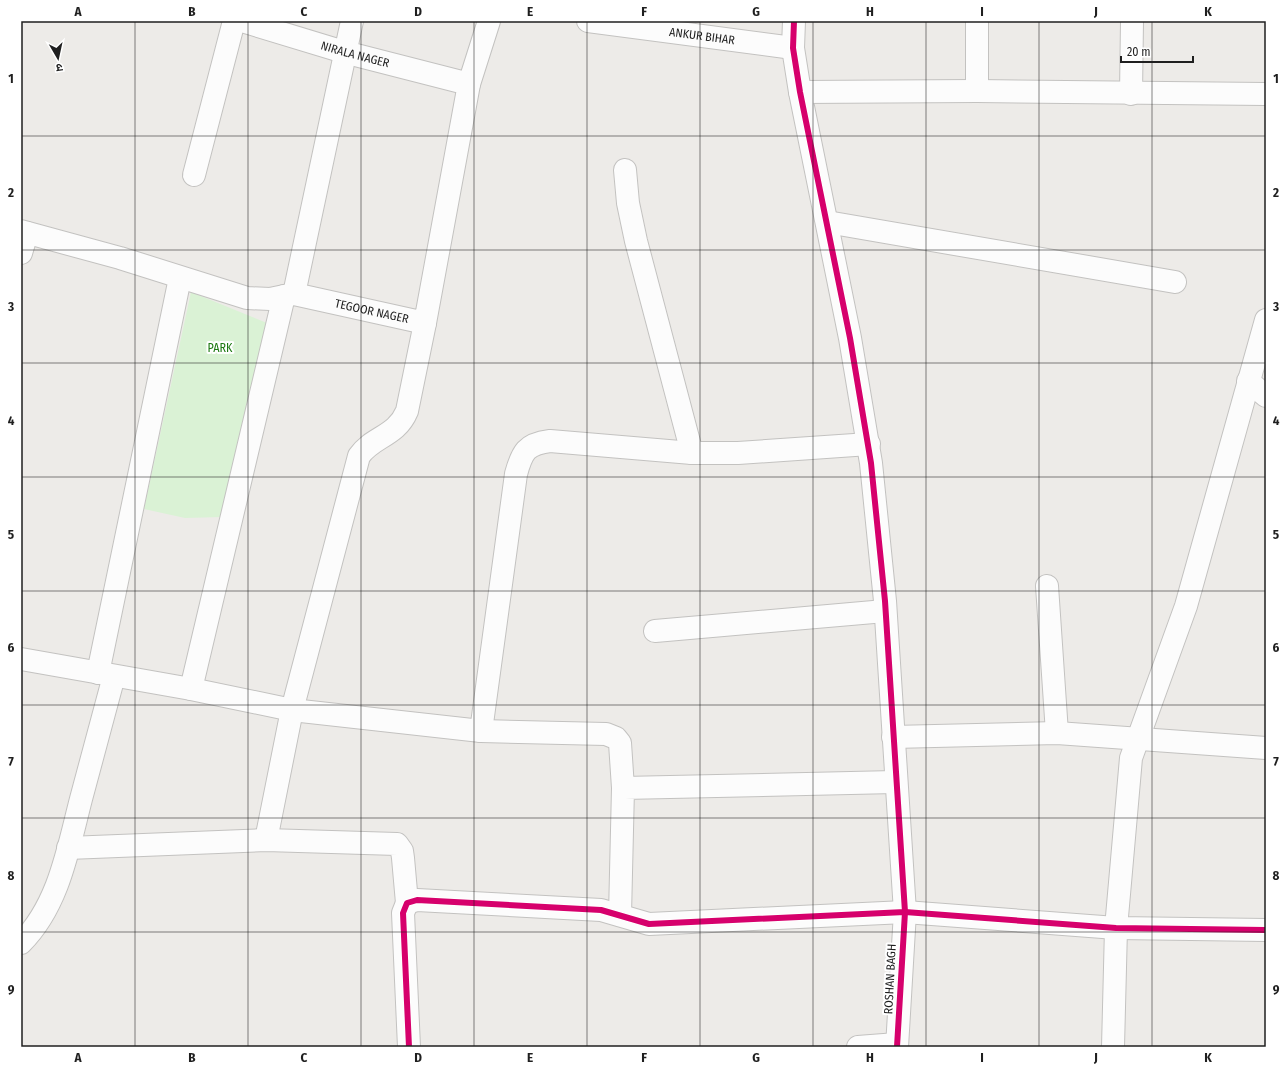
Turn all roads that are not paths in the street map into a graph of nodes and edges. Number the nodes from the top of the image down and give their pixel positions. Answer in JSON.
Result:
{"nodes":[{"id":1,"x":234,"y":21,"type":"edge"},
{"id":2,"x":242,"y":21,"type":"edge"},
{"id":3,"x":352,"y":21,"type":"edge"},
{"id":4,"x":489,"y":21,"type":"edge"},
{"id":5,"x":588,"y":21,"type":"edge"},
{"id":6,"x":794,"y":21,"type":"edge"},
{"id":7,"x":977,"y":21,"type":"edge"},
{"id":8,"x":1132,"y":21,"type":"edge"},
{"id":9,"x":793,"y":48,"type":"junction"},
{"id":10,"x":344,"y":52,"type":"junction"},
{"id":11,"x":470,"y":84,"type":"junction"},
{"id":12,"x":977,"y":91,"type":"junction"},
{"id":13,"x":800,"y":92,"type":"junction"},
{"id":14,"x":1131,"y":94,"type":"junction"},
{"id":15,"x":1266,"y":94,"type":"edge"},
{"id":16,"x":626,"y":170,"type":"dead end"},
{"id":17,"x":194,"y":175,"type":"dead end"},
{"id":18,"x":827,"y":222,"type":"junction"},
{"id":19,"x":23,"y":239,"type":"edge"},
{"id":20,"x":180,"y":278,"type":"junction"},
{"id":21,"x":1175,"y":282,"type":"dead end"},
{"id":22,"x":289,"y":295,"type":"junction"},
{"id":23,"x":1266,"y":320,"type":"edge"},
{"id":24,"x":425,"y":323,"type":"junction"},
{"id":25,"x":1248,"y":381,"type":"junction"},
{"id":26,"x":1266,"y":396,"type":"edge"},
{"id":27,"x":869,"y":444,"type":"junction"},
{"id":28,"x":692,"y":453,"type":"junction"},
{"id":29,"x":1047,"y":586,"type":"dead end"},
{"id":30,"x":885,"y":611,"type":"junction"},
{"id":31,"x":655,"y":631,"type":"dead end"},
{"id":32,"x":21,"y":659,"type":"edge"},
{"id":33,"x":106,"y":674,"type":"junction"},
{"id":34,"x":191,"y":690,"type":"junction"},
{"id":35,"x":292,"y":710,"type":"junction"},
{"id":36,"x":481,"y":731,"type":"junction"},
{"id":37,"x":1057,"y":733,"type":"junction"},
{"id":38,"x":893,"y":737,"type":"junction"},
{"id":39,"x":1137,"y":738,"type":"junction"},
{"id":40,"x":1266,"y":748,"type":"edge"},
{"id":41,"x":896,"y":782,"type":"junction"},
{"id":42,"x":623,"y":788,"type":"junction"},
{"id":43,"x":266,"y":840,"type":"junction"},
{"id":44,"x":68,"y":848,"type":"junction"},
{"id":45,"x":407,"y":903,"type":"junction"},
{"id":46,"x":905,"y":912,"type":"junction"},
{"id":47,"x":620,"y":915,"type":"junction"},
{"id":48,"x":1116,"y":928,"type":"junction"},
{"id":49,"x":1266,"y":930,"type":"edge"},
{"id":50,"x":21,"y":943,"type":"edge"},
{"id":51,"x":897,"y":1045,"type":"edge"},
{"id":52,"x":409,"y":1047,"type":"edge"},
{"id":53,"x":858,"y":1047,"type":"edge"},
{"id":54,"x":1113,"y":1047,"type":"edge"}],
"edges":[{"from":1,"to":17,"type":"street"},
{"from":2,"to":10,"type":"street","name":"NIRALA NAGER"},
{"from":3,"to":10,"type":"street"},
{"from":4,"to":11,"type":"street","name":"TEGOOR NAGER"},
{"from":5,"to":9,"type":"street","name":"ANKUR BIHAR"},
{"from":6,"to":9,"type":"street","name":"ROSHAN BAGH"},
{"from":7,"to":12,"type":"street"},
{"from":8,"to":14,"type":"street"},
{"from":9,"to":13,"type":"street","name":"ROSHAN BAGH"},
{"from":10,"to":11,"type":"street","name":"NIRALA NAGER"},
{"from":10,"to":22,"type":"street"},
{"from":11,"to":24,"type":"street","name":"TEGOOR NAGER"},
{"from":12,"to":13,"type":"street"},
{"from":12,"to":14,"type":"street"},
{"from":13,"to":18,"type":"street","name":"ROSHAN BAGH"},
{"from":14,"to":15,"type":"street"},
{"from":16,"to":28,"type":"street"},
{"from":18,"to":21,"type":"street"},
{"from":18,"to":27,"type":"street","name":"ROSHAN BAGH"},
{"from":19,"to":20,"type":"street","name":"TEGOOR NAGER"},
{"from":20,"to":22,"type":"street","name":"TEGOOR NAGER"},
{"from":20,"to":33,"type":"street"},
{"from":22,"to":24,"type":"street","name":"TEGOOR NAGER"},
{"from":22,"to":34,"type":"street"},
{"from":23,"to":25,"type":"street"},
{"from":24,"to":35,"type":"street"},
{"from":25,"to":26,"type":"street"},
{"from":25,"to":39,"type":"street"},
{"from":27,"to":28,"type":"street"},
{"from":27,"to":30,"type":"street","name":"ROSHAN BAGH"},
{"from":28,"to":36,"type":"street"},
{"from":29,"to":37,"type":"street"},
{"from":30,"to":31,"type":"street"},
{"from":30,"to":38,"type":"street","name":"ROSHAN BAGH"},
{"from":32,"to":33,"type":"street"},
{"from":33,"to":34,"type":"street"},
{"from":33,"to":44,"type":"street"},
{"from":34,"to":35,"type":"street"},
{"from":35,"to":36,"type":"street"},
{"from":35,"to":43,"type":"street"},
{"from":36,"to":42,"type":"street"},
{"from":37,"to":38,"type":"street"},
{"from":37,"to":39,"type":"street"},
{"from":38,"to":41,"type":"street","name":"ROSHAN BAGH"},
{"from":39,"to":40,"type":"street"},
{"from":39,"to":48,"type":"street"},
{"from":41,"to":42,"type":"street"},
{"from":41,"to":46,"type":"street","name":"ROSHAN BAGH"},
{"from":42,"to":47,"type":"street"},
{"from":43,"to":44,"type":"street"},
{"from":43,"to":45,"type":"street"},
{"from":44,"to":50,"type":"street"},
{"from":45,"to":47,"type":"street"},
{"from":45,"to":52,"type":"street"},
{"from":46,"to":47,"type":"street"},
{"from":46,"to":48,"type":"street"},
{"from":46,"to":51,"type":"street","name":"ROSHAN BAGH"},
{"from":48,"to":49,"type":"street"},
{"from":48,"to":54,"type":"street"},
{"from":51,"to":53,"type":"street"}]}
